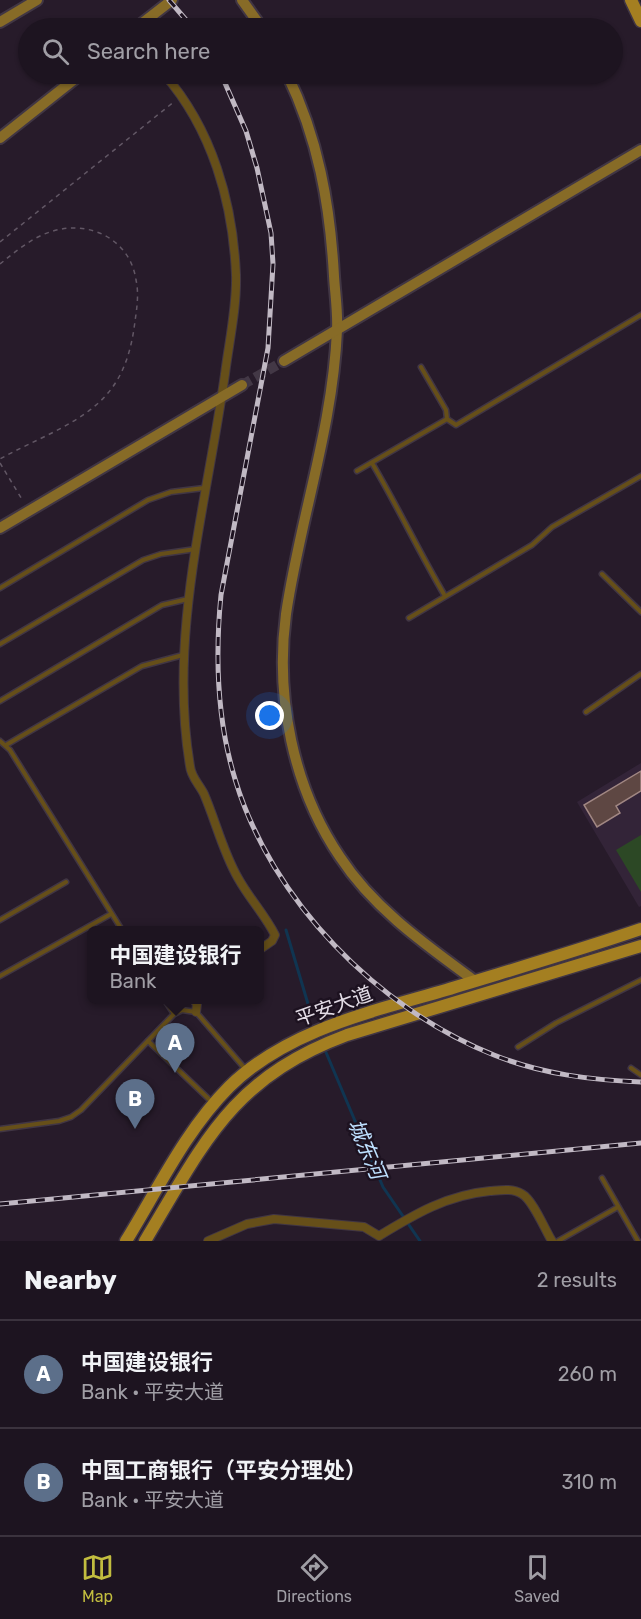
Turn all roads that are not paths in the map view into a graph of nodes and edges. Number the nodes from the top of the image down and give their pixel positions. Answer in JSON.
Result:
{"nodes":[{"id":1,"x":171,"y":0,"type":"edge"},
{"id":2,"x":242,"y":0,"type":"edge"},
{"id":3,"x":631,"y":0,"type":"edge"},
{"id":4,"x":34,"y":2,"type":"edge"},
{"id":5,"x":0,"y":13,"type":"edge"},
{"id":6,"x":148,"y":18,"type":"edge"},
{"id":7,"x":255,"y":18,"type":"edge"},
{"id":8,"x":641,"y":21,"type":"edge"},
{"id":9,"x":0,"y":22,"type":"edge"},
{"id":10,"x":68,"y":84,"type":"edge"},
{"id":11,"x":173,"y":84,"type":"edge"},
{"id":12,"x":292,"y":84,"type":"edge"},
{"id":13,"x":0,"y":138,"type":"edge"},
{"id":14,"x":641,"y":150,"type":"edge"},
{"id":15,"x":641,"y":315,"type":"edge"},
{"id":16,"x":338,"y":330,"type":"junction"},
{"id":17,"x":284,"y":360,"type":"tunnel mouth"},
{"id":18,"x":421,"y":367,"type":"dead end"},
{"id":19,"x":242,"y":384,"type":"tunnel mouth"},
{"id":20,"x":222,"y":397,"type":"junction"},
{"id":21,"x":447,"y":419,"type":"junction"},
{"id":22,"x":372,"y":463,"type":"junction"},
{"id":23,"x":357,"y":471,"type":"dead end"},
{"id":24,"x":641,"y":476,"type":"edge"},
{"id":25,"x":207,"y":487,"type":"junction"},
{"id":26,"x":0,"y":528,"type":"edge"},
{"id":27,"x":196,"y":549,"type":"junction"},
{"id":28,"x":602,"y":574,"type":"dead end"},
{"id":29,"x":0,"y":588,"type":"edge"},
{"id":30,"x":446,"y":596,"type":"junction"},
{"id":31,"x":189,"y":598,"type":"junction"},
{"id":32,"x":641,"y":612,"type":"edge"},
{"id":33,"x":409,"y":618,"type":"dead end"},
{"id":34,"x":0,"y":644,"type":"edge"},
{"id":35,"x":183,"y":655,"type":"junction"},
{"id":36,"x":641,"y":674,"type":"edge"},
{"id":37,"x":0,"y":701,"type":"edge"},
{"id":38,"x":586,"y":712,"type":"dead end"},
{"id":39,"x":0,"y":741,"type":"edge"},
{"id":40,"x":6,"y":745,"type":"junction"},
{"id":41,"x":66,"y":882,"type":"dead end"},
{"id":42,"x":111,"y":914,"type":"junction"},
{"id":43,"x":0,"y":920,"type":"edge"},
{"id":44,"x":90,"y":926,"type":"edge"},
{"id":45,"x":119,"y":926,"type":"edge"},
{"id":46,"x":87,"y":927,"type":"edge"},
{"id":47,"x":641,"y":929,"type":"edge"},
{"id":48,"x":641,"y":946,"type":"edge"},
{"id":49,"x":264,"y":947,"type":"edge"},
{"id":50,"x":0,"y":976,"type":"edge"},
{"id":51,"x":641,"y":980,"type":"edge"},
{"id":52,"x":475,"y":981,"type":"junction"},
{"id":53,"x":168,"y":1004,"type":"edge"},
{"id":54,"x":197,"y":1004,"type":"edge"},
{"id":55,"x":196,"y":1012,"type":"junction"},
{"id":56,"x":174,"y":1014,"type":"junction"},
{"id":57,"x":148,"y":1041,"type":"junction"},
{"id":58,"x":518,"y":1047,"type":"dead end"},
{"id":59,"x":631,"y":1068,"type":"dead end"},
{"id":60,"x":247,"y":1071,"type":"junction"},
{"id":61,"x":641,"y":1075,"type":"edge"},
{"id":62,"x":213,"y":1103,"type":"junction"},
{"id":63,"x":0,"y":1129,"type":"edge"},
{"id":64,"x":602,"y":1178,"type":"dead end"},
{"id":65,"x":618,"y":1207,"type":"junction"},
{"id":66,"x":126,"y":1241,"type":"edge"},
{"id":67,"x":145,"y":1241,"type":"edge"},
{"id":68,"x":208,"y":1241,"type":"edge"},
{"id":69,"x":552,"y":1241,"type":"edge"},
{"id":70,"x":558,"y":1241,"type":"edge"},
{"id":71,"x":638,"y":1241,"type":"edge"}],
"edges":[{"from":1,"to":6,"type":"street"},
{"from":2,"to":7,"type":"street"},
{"from":3,"to":8,"type":"main road"},
{"from":4,"to":5,"type":"street"},
{"from":4,"to":9,"type":"street"},
{"from":10,"to":13,"type":"street"},
{"from":11,"to":20,"type":"street"},
{"from":12,"to":16,"type":"street"},
{"from":14,"to":16,"type":"street"},
{"from":15,"to":21,"type":"lane"},
{"from":16,"to":17,"type":"street"},
{"from":16,"to":52,"type":"street"},
{"from":18,"to":21,"type":"lane"},
{"from":19,"to":20,"type":"street"},
{"from":20,"to":25,"type":"street"},
{"from":20,"to":26,"type":"street"},
{"from":21,"to":22,"type":"lane"},
{"from":22,"to":23,"type":"lane"},
{"from":22,"to":30,"type":"lane"},
{"from":24,"to":30,"type":"lane"},
{"from":25,"to":27,"type":"street"},
{"from":25,"to":29,"type":"lane"},
{"from":27,"to":31,"type":"street"},
{"from":27,"to":34,"type":"lane"},
{"from":28,"to":32,"type":"lane"},
{"from":30,"to":33,"type":"lane"},
{"from":31,"to":35,"type":"street"},
{"from":31,"to":37,"type":"lane"},
{"from":35,"to":40,"type":"lane"},
{"from":35,"to":49,"type":"street"},
{"from":36,"to":38,"type":"lane"},
{"from":39,"to":40,"type":"lane"},
{"from":40,"to":42,"type":"lane"},
{"from":41,"to":43,"type":"lane"},
{"from":42,"to":44,"type":"lane"},
{"from":42,"to":45,"type":"lane"},
{"from":46,"to":50,"type":"lane"},
{"from":47,"to":52,"type":"main road","name":"平安大道"},
{"from":48,"to":67,"type":"main road","name":"平安大道"},
{"from":51,"to":58,"type":"lane"},
{"from":52,"to":60,"type":"main road","name":"平安大道"},
{"from":53,"to":56,"type":"lane"},
{"from":54,"to":55,"type":"street"},
{"from":55,"to":56,"type":"lane"},
{"from":55,"to":60,"type":"lane"},
{"from":56,"to":57,"type":"lane"},
{"from":57,"to":62,"type":"lane"},
{"from":57,"to":63,"type":"lane"},
{"from":59,"to":61,"type":"lane"},
{"from":60,"to":62,"type":"main road","name":"平安大道"},
{"from":62,"to":66,"type":"main road","name":"平安大道"},
{"from":64,"to":65,"type":"lane"},
{"from":65,"to":70,"type":"lane"},
{"from":65,"to":71,"type":"lane"},
{"from":68,"to":69,"type":"street"}]}
